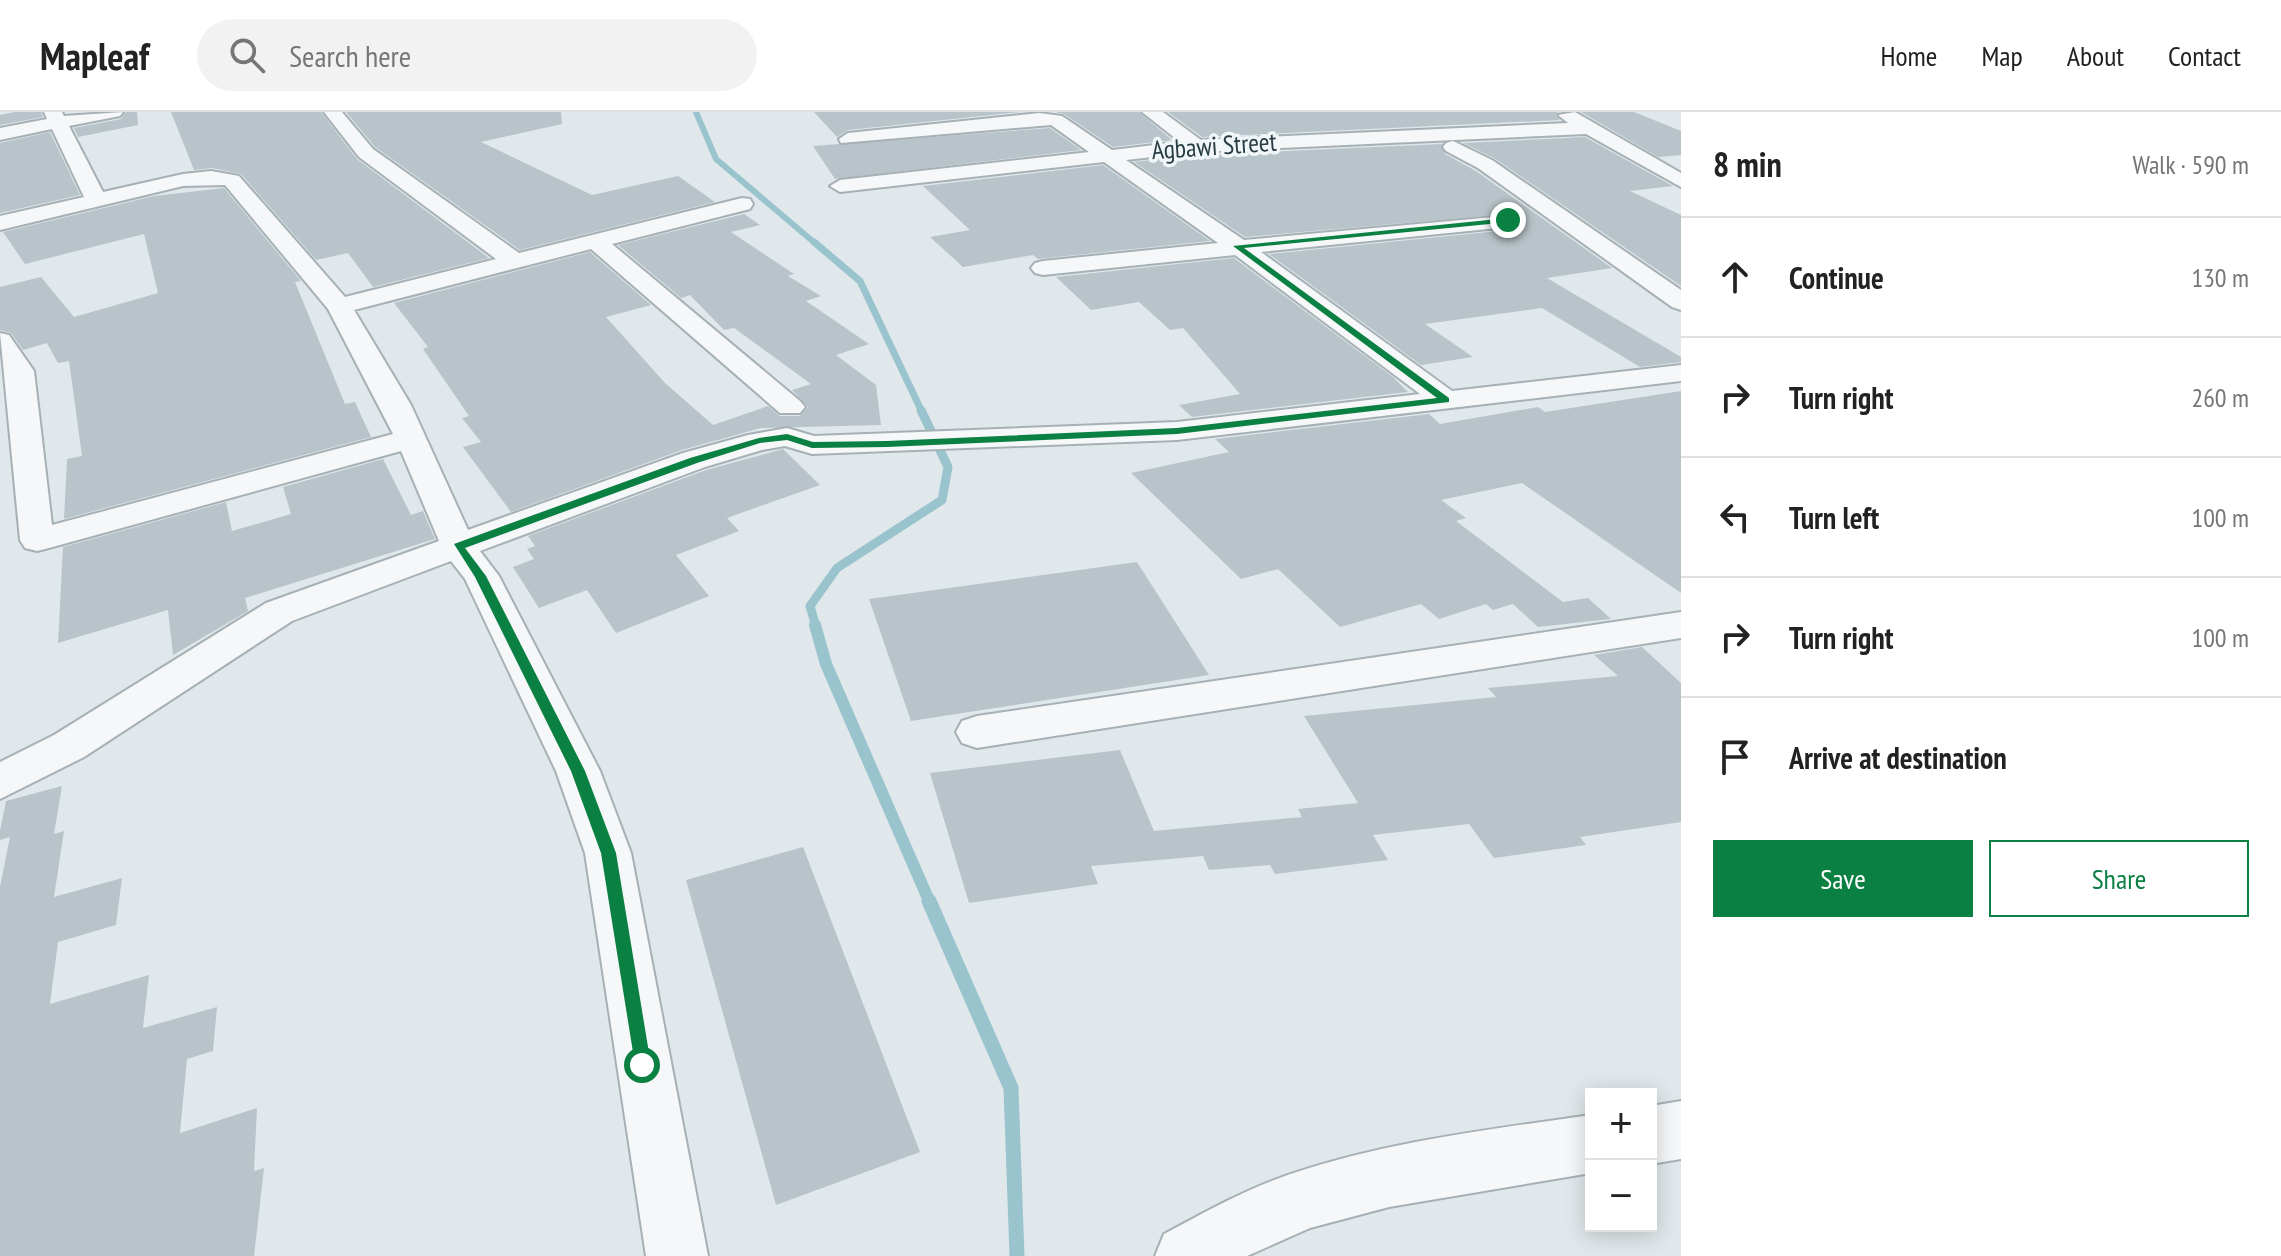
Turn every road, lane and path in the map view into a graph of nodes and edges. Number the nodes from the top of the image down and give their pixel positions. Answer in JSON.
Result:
{"nodes":[{"id":1,"x":114,"y":112,"type":"edge"},
{"id":2,"x":333,"y":112,"type":"edge"},
{"id":3,"x":1151,"y":112,"type":"edge"},
{"id":4,"x":1436,"y":112,"type":"edge"},
{"id":5,"x":1562,"y":112,"type":"edge"},
{"id":6,"x":57,"y":118,"type":"edge"},
{"id":7,"x":1383,"y":120,"type":"dead end"},
{"id":8,"x":1589,"y":128,"type":"junction"},
{"id":9,"x":0,"y":134,"type":"edge"},
{"id":10,"x":1472,"y":134,"type":"junction"},
{"id":11,"x":1409,"y":136,"type":"junction"},
{"id":12,"x":848,"y":139,"type":"dead end"},
{"id":13,"x":1197,"y":146,"type":"junction"},
{"id":14,"x":1453,"y":147,"type":"dead end"},
{"id":15,"x":1108,"y":155,"type":"junction"},
{"id":16,"x":1681,"y":181,"type":"edge"},
{"id":17,"x":840,"y":186,"type":"dead end"},
{"id":18,"x":96,"y":200,"type":"junction"},
{"id":19,"x":742,"y":204,"type":"dead end"},
{"id":20,"x":1508,"y":220,"type":"dead end"},
{"id":21,"x":0,"y":223,"type":"edge"},
{"id":22,"x":595,"y":241,"type":"junction"},
{"id":23,"x":1237,"y":246,"type":"junction"},
{"id":24,"x":517,"y":263,"type":"junction"},
{"id":25,"x":1043,"y":268,"type":"dead end"},
{"id":26,"x":1681,"y":302,"type":"edge"},
{"id":27,"x":339,"y":306,"type":"junction"},
{"id":28,"x":0,"y":341,"type":"edge"},
{"id":29,"x":1681,"y":373,"type":"edge"},
{"id":30,"x":1446,"y":400,"type":"junction"},
{"id":31,"x":790,"y":407,"type":"dead end"},
{"id":32,"x":408,"y":439,"type":"junction"},
{"id":33,"x":458,"y":546,"type":"junction"},
{"id":34,"x":1681,"y":625,"type":"edge"},
{"id":35,"x":977,"y":732,"type":"dead end"},
{"id":36,"x":0,"y":782,"type":"edge"},
{"id":37,"x":1681,"y":1130,"type":"edge"},
{"id":38,"x":1657,"y":1134,"type":"edge"},
{"id":39,"x":1585,"y":1145,"type":"edge"},
{"id":40,"x":677,"y":1256,"type":"edge"},
{"id":41,"x":1186,"y":1256,"type":"edge"}],
"edges":[{"from":1,"to":6,"type":"street"},
{"from":2,"to":24,"type":"street"},
{"from":3,"to":13,"type":"street"},
{"from":4,"to":10,"type":"street"},
{"from":5,"to":8,"type":"street"},
{"from":6,"to":9,"type":"street"},
{"from":6,"to":18,"type":"street"},
{"from":7,"to":11,"type":"street"},
{"from":8,"to":10,"type":"street","name":"Agbawi Street"},
{"from":8,"to":16,"type":"street"},
{"from":10,"to":11,"type":"street","name":"Agbawi Street"},
{"from":11,"to":13,"type":"street","name":"Agbawi Street"},
{"from":12,"to":15,"type":"street"},
{"from":13,"to":15,"type":"street","name":"Agbawi Street"},
{"from":14,"to":26,"type":"street"},
{"from":15,"to":17,"type":"street","name":"Agbawi Street"},
{"from":15,"to":23,"type":"street"},
{"from":18,"to":21,"type":"street"},
{"from":18,"to":27,"type":"street"},
{"from":19,"to":22,"type":"street"},
{"from":20,"to":23,"type":"street"},
{"from":22,"to":24,"type":"street"},
{"from":22,"to":31,"type":"street"},
{"from":23,"to":25,"type":"street"},
{"from":23,"to":30,"type":"street"},
{"from":24,"to":27,"type":"street"},
{"from":27,"to":32,"type":"street"},
{"from":28,"to":32,"type":"street"},
{"from":29,"to":30,"type":"street"},
{"from":30,"to":33,"type":"street"},
{"from":32,"to":33,"type":"street"},
{"from":33,"to":36,"type":"street"},
{"from":33,"to":40,"type":"street"},
{"from":34,"to":35,"type":"street"},
{"from":37,"to":38,"type":"street"},
{"from":39,"to":41,"type":"street"}]}
